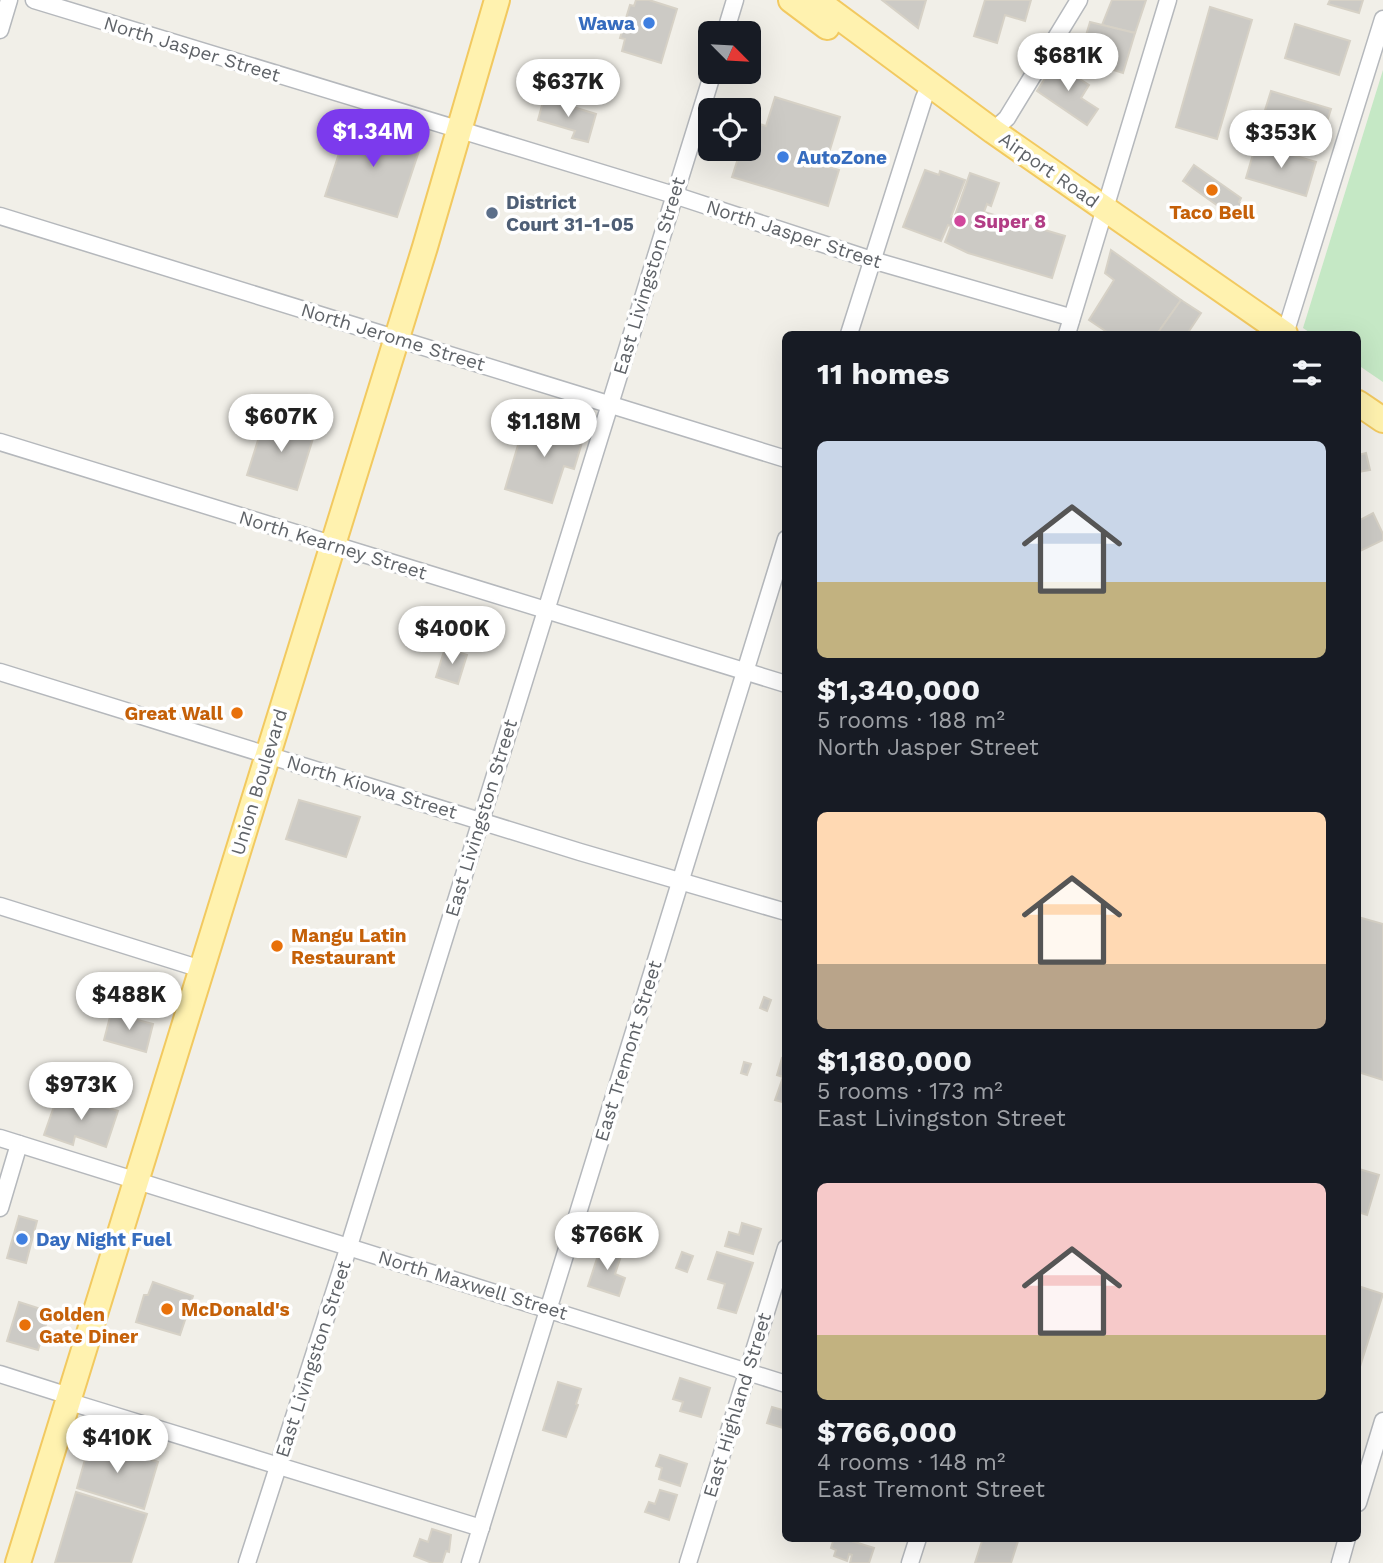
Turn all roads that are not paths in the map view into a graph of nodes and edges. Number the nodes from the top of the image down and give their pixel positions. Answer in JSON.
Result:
{"nodes":[{"id":1,"x":9,"y":0,"type":"edge"},
{"id":2,"x":34,"y":0,"type":"edge"},
{"id":3,"x":497,"y":0,"type":"edge"},
{"id":4,"x":735,"y":0,"type":"edge"},
{"id":5,"x":791,"y":0,"type":"edge"},
{"id":6,"x":816,"y":0,"type":"edge"},
{"id":7,"x":1079,"y":0,"type":"edge"},
{"id":8,"x":1168,"y":0,"type":"edge"},
{"id":9,"x":1383,"y":19,"type":"edge"},
{"id":10,"x":729,"y":21,"type":"edge"},
{"id":11,"x":0,"y":30,"type":"edge"},
{"id":12,"x":709,"y":84,"type":"edge"},
{"id":13,"x":927,"y":92,"type":"junction"},
{"id":14,"x":459,"y":130,"type":"junction"},
{"id":15,"x":993,"y":131,"type":"junction"},
{"id":16,"x":674,"y":195,"type":"junction"},
{"id":17,"x":0,"y":216,"type":"edge"},
{"id":18,"x":1103,"y":217,"type":"junction"},
{"id":19,"x":872,"y":260,"type":"junction"},
{"id":20,"x":1069,"y":327,"type":"edge"},
{"id":21,"x":850,"y":331,"type":"edge"},
{"id":22,"x":1255,"y":331,"type":"edge"},
{"id":23,"x":1280,"y":331,"type":"edge"},
{"id":24,"x":1286,"y":331,"type":"edge"},
{"id":25,"x":396,"y":338,"type":"junction"},
{"id":26,"x":1361,"y":386,"type":"edge"},
{"id":27,"x":1383,"y":401,"type":"edge"},
{"id":28,"x":609,"y":404,"type":"junction"},
{"id":29,"x":1361,"y":405,"type":"edge"},
{"id":30,"x":1383,"y":420,"type":"edge"},
{"id":31,"x":0,"y":442,"type":"edge"},
{"id":32,"x":782,"y":458,"type":"edge"},
{"id":33,"x":332,"y":545,"type":"junction"},
{"id":34,"x":782,"y":552,"type":"edge"},
{"id":35,"x":545,"y":610,"type":"junction"},
{"id":36,"x":0,"y":672,"type":"edge"},
{"id":37,"x":745,"y":672,"type":"junction"},
{"id":38,"x":782,"y":683,"type":"edge"},
{"id":39,"x":267,"y":755,"type":"junction"},
{"id":40,"x":480,"y":821,"type":"junction"},
{"id":41,"x":681,"y":881,"type":"junction"},
{"id":42,"x":0,"y":906,"type":"edge"},
{"id":43,"x":782,"y":911,"type":"edge"},
{"id":44,"x":201,"y":969,"type":"junction"},
{"id":45,"x":0,"y":1138,"type":"edge"},
{"id":46,"x":19,"y":1144,"type":"junction"},
{"id":47,"x":136,"y":1179,"type":"junction"},
{"id":48,"x":0,"y":1208,"type":"edge"},
{"id":49,"x":349,"y":1247,"type":"junction"},
{"id":50,"x":782,"y":1261,"type":"edge"},
{"id":51,"x":549,"y":1308,"type":"junction"},
{"id":52,"x":747,"y":1373,"type":"junction"},
{"id":53,"x":0,"y":1374,"type":"edge"},
{"id":54,"x":782,"y":1383,"type":"edge"},
{"id":55,"x":68,"y":1399,"type":"junction"},
{"id":56,"x":1383,"y":1420,"type":"edge"},
{"id":57,"x":277,"y":1467,"type":"junction"},
{"id":58,"x":1361,"y":1485,"type":"edge"},
{"id":59,"x":481,"y":1528,"type":"junction"},
{"id":60,"x":917,"y":1542,"type":"edge"},
{"id":61,"x":1346,"y":1542,"type":"edge"},
{"id":62,"x":18,"y":1563,"type":"edge"},
{"id":63,"x":247,"y":1563,"type":"edge"},
{"id":64,"x":470,"y":1563,"type":"edge"},
{"id":65,"x":688,"y":1563,"type":"edge"},
{"id":66,"x":910,"y":1563,"type":"edge"},
{"id":67,"x":1340,"y":1563,"type":"edge"}],
"edges":[{"from":1,"to":11,"type":"street"},
{"from":2,"to":14,"type":"street","name":"North Jasper Street"},
{"from":3,"to":14,"type":"main road","name":"Union Boulevard"},
{"from":4,"to":10,"type":"street"},
{"from":5,"to":13,"type":"main road","name":"Airport Road"},
{"from":6,"to":13,"type":"main road","name":"Airport Road"},
{"from":7,"to":15,"type":"street"},
{"from":8,"to":18,"type":"street"},
{"from":9,"to":24,"type":"street"},
{"from":12,"to":16,"type":"street","name":"East Livingston Street"},
{"from":13,"to":15,"type":"main road","name":"Airport Road"},
{"from":13,"to":18,"type":"main road","name":"Airport Road"},
{"from":13,"to":19,"type":"street"},
{"from":14,"to":16,"type":"street","name":"North Jasper Street"},
{"from":14,"to":25,"type":"main road","name":"Union Boulevard"},
{"from":15,"to":18,"type":"main road","name":"Airport Road"},
{"from":16,"to":19,"type":"street","name":"North Jasper Street"},
{"from":16,"to":28,"type":"street","name":"East Livingston Street"},
{"from":17,"to":25,"type":"street","name":"North Jerome Street"},
{"from":18,"to":20,"type":"street"},
{"from":18,"to":22,"type":"main road","name":"Airport Road"},
{"from":18,"to":23,"type":"main road","name":"Airport Road"},
{"from":19,"to":20,"type":"street","name":"North Jasper Street"},
{"from":19,"to":21,"type":"street"},
{"from":25,"to":28,"type":"street","name":"North Jerome Street"},
{"from":25,"to":33,"type":"main road","name":"Union Boulevard"},
{"from":26,"to":27,"type":"main road"},
{"from":28,"to":32,"type":"street","name":"North Jerome Street"},
{"from":28,"to":35,"type":"street","name":"East Livingston Street"},
{"from":29,"to":30,"type":"main road"},
{"from":31,"to":33,"type":"street","name":"North Kearney Street"},
{"from":33,"to":35,"type":"street","name":"North Kearney Street"},
{"from":33,"to":39,"type":"main road","name":"Union Boulevard"},
{"from":34,"to":37,"type":"street","name":"East Tremont Street"},
{"from":35,"to":37,"type":"street","name":"North Kearney Street"},
{"from":35,"to":40,"type":"street","name":"East Livingston Street"},
{"from":36,"to":39,"type":"street","name":"North Kiowa Street"},
{"from":37,"to":38,"type":"street","name":"North Kearney Street"},
{"from":37,"to":41,"type":"street","name":"East Tremont Street"},
{"from":39,"to":40,"type":"street","name":"North Kiowa Street"},
{"from":39,"to":44,"type":"main road","name":"Union Boulevard"},
{"from":40,"to":41,"type":"street","name":"North Kiowa Street"},
{"from":40,"to":49,"type":"street","name":"East Livingston Street"},
{"from":41,"to":43,"type":"street","name":"North Kiowa Street"},
{"from":41,"to":51,"type":"street","name":"East Tremont Street"},
{"from":42,"to":44,"type":"street"},
{"from":44,"to":47,"type":"main road","name":"Union Boulevard"},
{"from":45,"to":46,"type":"street","name":"North Maxwell Street"},
{"from":46,"to":47,"type":"street","name":"North Maxwell Street"},
{"from":46,"to":48,"type":"street"},
{"from":47,"to":49,"type":"street","name":"North Maxwell Street"},
{"from":47,"to":55,"type":"main road","name":"Union Boulevard"},
{"from":49,"to":51,"type":"street","name":"North Maxwell Street"},
{"from":49,"to":57,"type":"street","name":"East Livingston Street"},
{"from":50,"to":52,"type":"street","name":"East Highland Street"},
{"from":51,"to":52,"type":"street","name":"North Maxwell Street"},
{"from":51,"to":59,"type":"street","name":"East Tremont Street"},
{"from":52,"to":54,"type":"street","name":"North Maxwell Street"},
{"from":52,"to":65,"type":"street","name":"East Highland Street"},
{"from":53,"to":55,"type":"street"},
{"from":55,"to":57,"type":"street"},
{"from":55,"to":62,"type":"main road","name":"Union Boulevard"},
{"from":56,"to":58,"type":"street"},
{"from":57,"to":59,"type":"street"},
{"from":57,"to":63,"type":"street","name":"East Livingston Street"},
{"from":59,"to":64,"type":"street","name":"East Tremont Street"},
{"from":60,"to":66,"type":"street"},
{"from":61,"to":67,"type":"street"}]}
